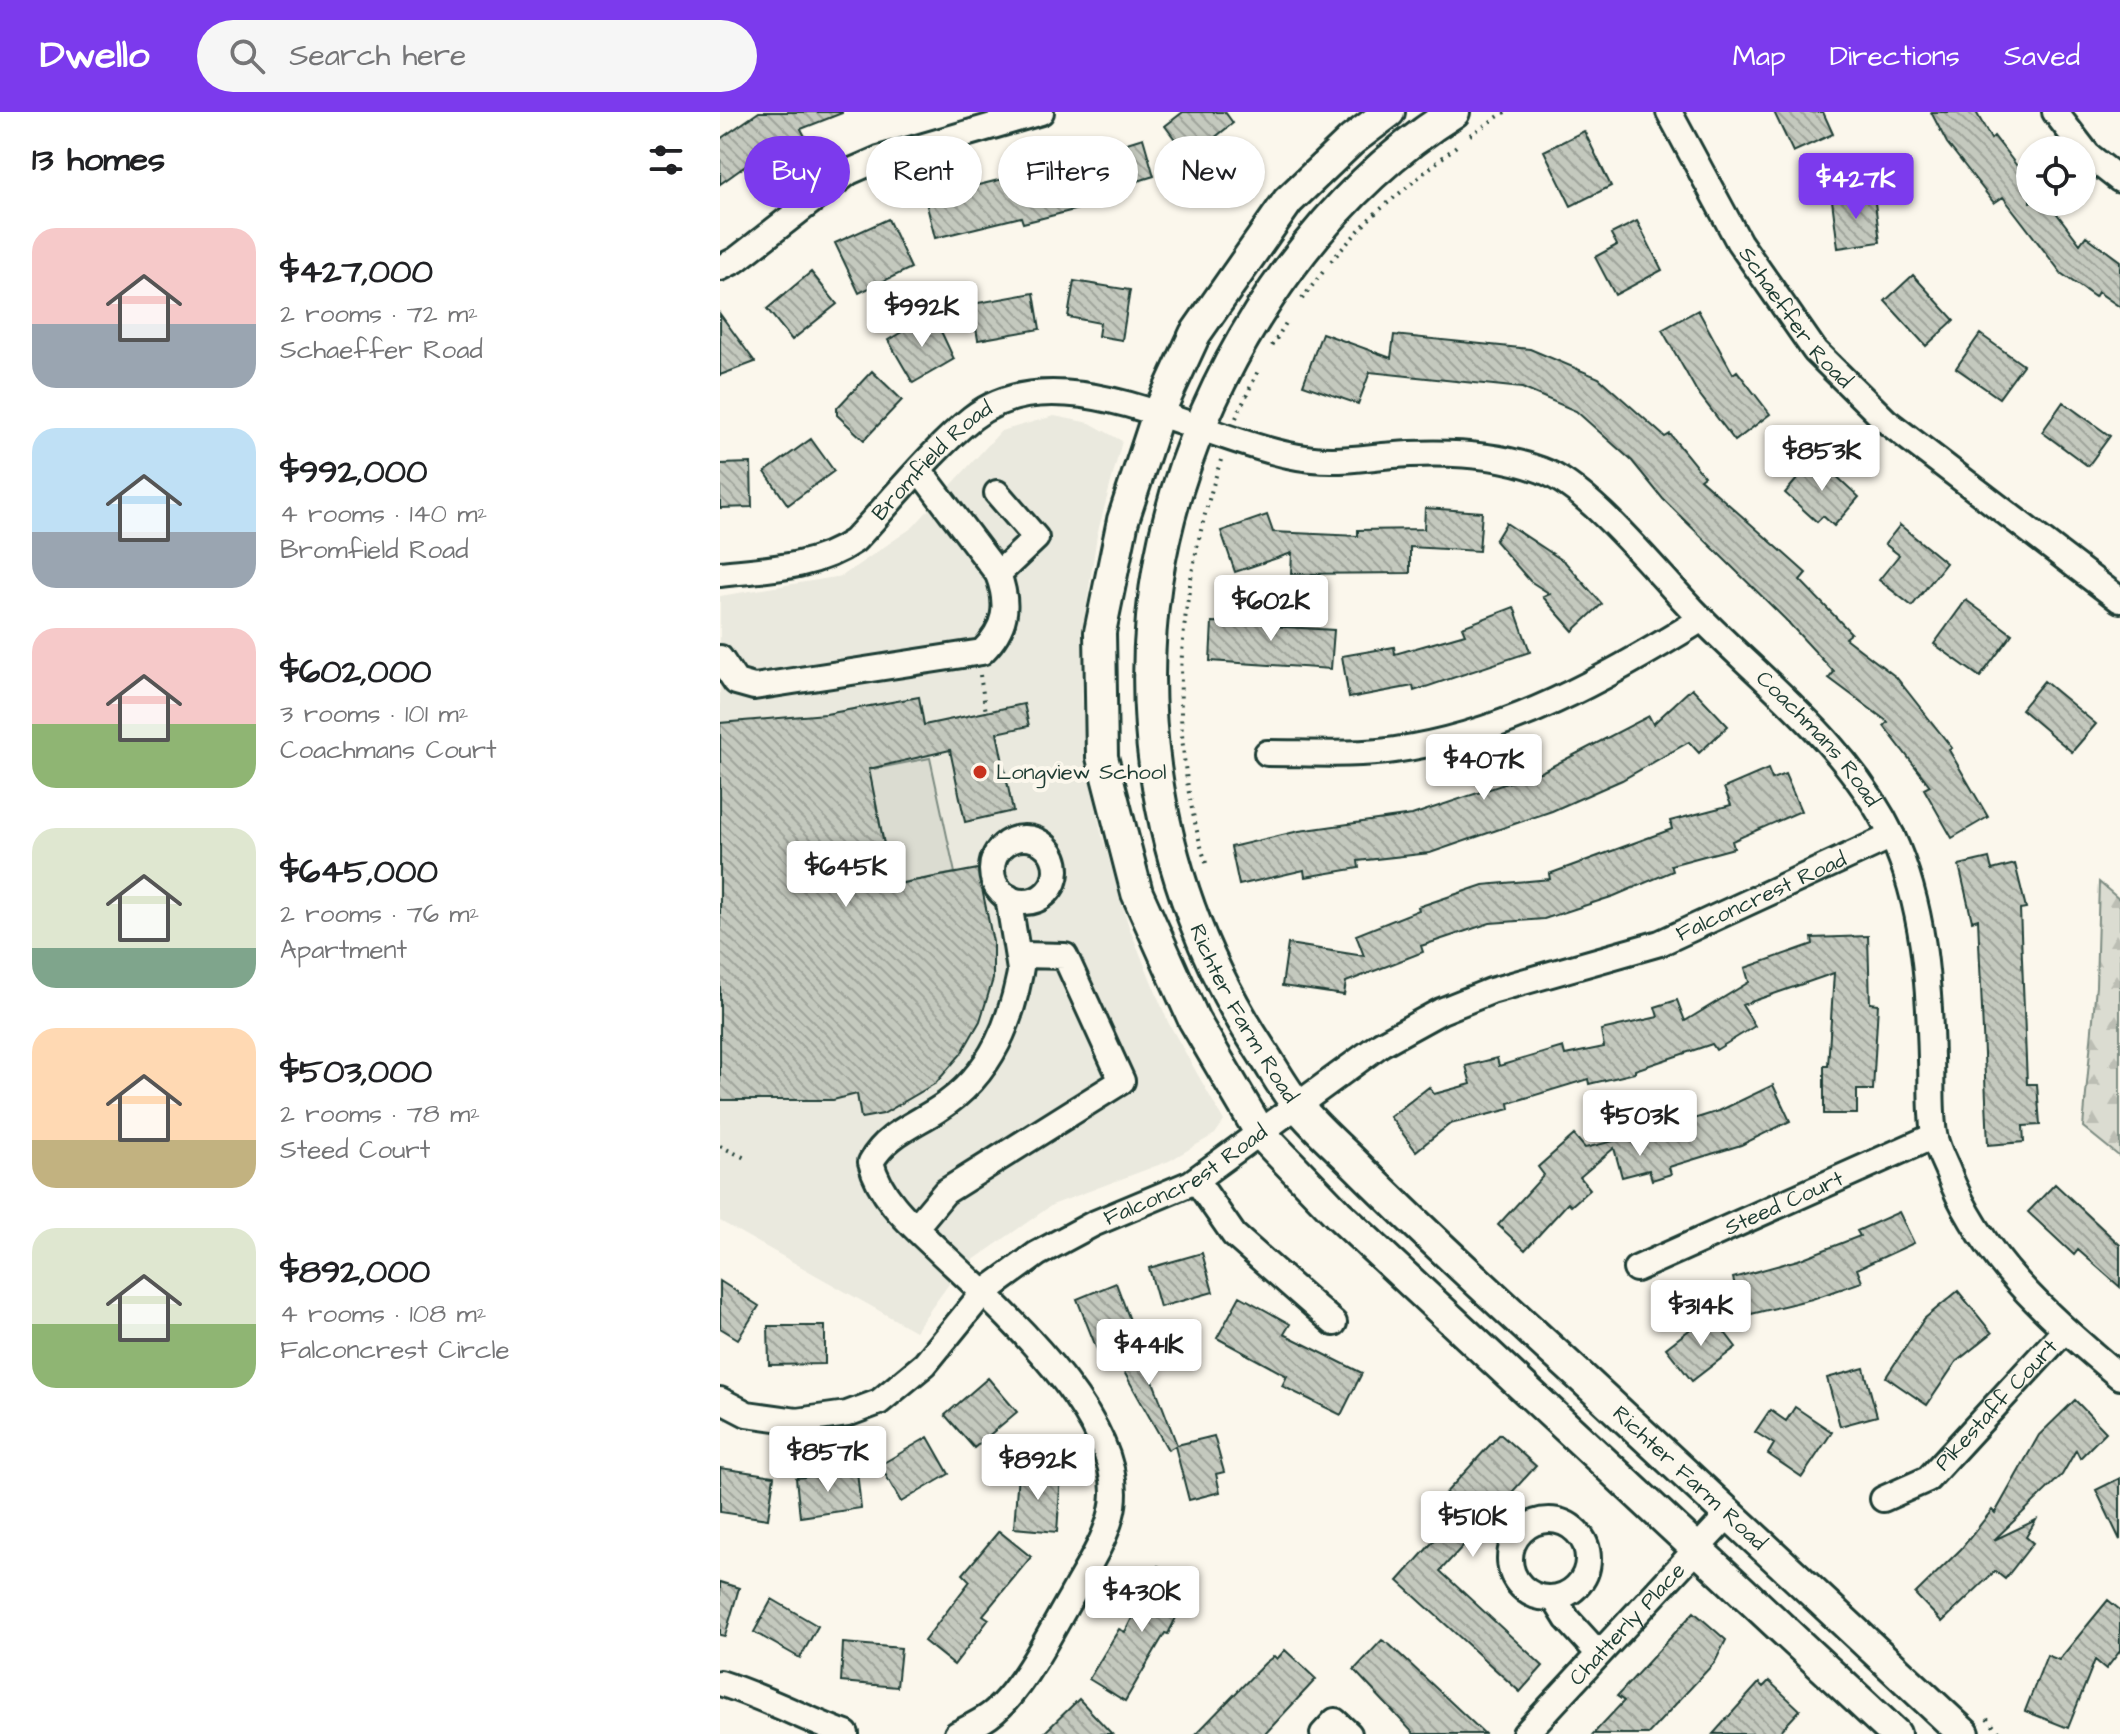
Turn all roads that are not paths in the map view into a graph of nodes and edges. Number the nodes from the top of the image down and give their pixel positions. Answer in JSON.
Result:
{"nodes":[{"id":1,"x":1041,"y":112,"type":"edge"},
{"id":2,"x":1389,"y":112,"type":"edge"},
{"id":3,"x":1454,"y":112,"type":"edge"},
{"id":4,"x":1669,"y":112,"type":"edge"},
{"id":5,"x":2055,"y":112,"type":"edge"},
{"id":6,"x":2120,"y":180,"type":"edge"},
{"id":7,"x":720,"y":268,"type":"edge"},
{"id":8,"x":1158,"y":414,"type":"junction"},
{"id":9,"x":1199,"y":426,"type":"junction"},
{"id":10,"x":920,"y":471,"type":"junction"},
{"id":11,"x":997,"y":493,"type":"dead end"},
{"id":12,"x":720,"y":574,"type":"edge"},
{"id":13,"x":998,"y":574,"type":"junction"},
{"id":14,"x":2120,"y":600,"type":"edge"},
{"id":15,"x":1702,"y":619,"type":"junction"},
{"id":16,"x":720,"y":658,"type":"edge"},
{"id":17,"x":1267,"y":753,"type":"dead end"},
{"id":18,"x":1892,"y":836,"type":"junction"},
{"id":19,"x":1008,"y":897,"type":"dead end"},
{"id":20,"x":1020,"y":973,"type":"junction"},
{"id":21,"x":1298,"y":1106,"type":"junction"},
{"id":22,"x":1261,"y":1134,"type":"junction"},
{"id":23,"x":1934,"y":1136,"type":"junction"},
{"id":24,"x":1196,"y":1180,"type":"junction"},
{"id":25,"x":915,"y":1228,"type":"junction"},
{"id":26,"x":1636,"y":1269,"type":"dead end"},
{"id":27,"x":982,"y":1294,"type":"junction"},
{"id":28,"x":1334,"y":1323,"type":"dead end"},
{"id":29,"x":2064,"y":1331,"type":"junction"},
{"id":30,"x":2120,"y":1377,"type":"edge"},
{"id":31,"x":720,"y":1400,"type":"edge"},
{"id":32,"x":1883,"y":1499,"type":"dead end"},
{"id":33,"x":1729,"y":1514,"type":"junction"},
{"id":34,"x":1695,"y":1550,"type":"junction"},
{"id":35,"x":1554,"y":1598,"type":"dead end"},
{"id":36,"x":1598,"y":1653,"type":"junction"},
{"id":37,"x":720,"y":1683,"type":"edge"},
{"id":38,"x":1974,"y":1725,"type":"edge"},
{"id":39,"x":846,"y":1734,"type":"edge"},
{"id":40,"x":957,"y":1734,"type":"edge"},
{"id":41,"x":1323,"y":1734,"type":"edge"},
{"id":42,"x":1349,"y":1734,"type":"edge"},
{"id":43,"x":1525,"y":1734,"type":"edge"},
{"id":44,"x":1895,"y":1734,"type":"edge"}],
"edges":[{"from":1,"to":7,"type":"street"},
{"from":2,"to":8,"type":"main road","name":"Richter Farm Road"},
{"from":3,"to":9,"type":"main road","name":"Richter Farm Road"},
{"from":4,"to":14,"type":"street","name":"Schaeffer Road"},
{"from":5,"to":6,"type":"street"},
{"from":8,"to":9,"type":"street","name":"Bromfield Road"},
{"from":8,"to":10,"type":"street","name":"Bromfield Road"},
{"from":8,"to":22,"type":"main road","name":"Richter Farm Road"},
{"from":9,"to":15,"type":"street","name":"Coachmans Road"},
{"from":9,"to":21,"type":"main road","name":"Richter Farm Road"},
{"from":10,"to":12,"type":"street","name":"Bromfield Road"},
{"from":10,"to":13,"type":"street"},
{"from":11,"to":13,"type":"street"},
{"from":13,"to":16,"type":"street"},
{"from":15,"to":17,"type":"street"},
{"from":15,"to":18,"type":"street","name":"Coachmans Road"},
{"from":18,"to":21,"type":"street","name":"Falconcrest Road"},
{"from":18,"to":23,"type":"street","name":"Coachmans Road"},
{"from":19,"to":20,"type":"street"},
{"from":20,"to":25,"type":"street"},
{"from":20,"to":25,"type":"street"},
{"from":21,"to":22,"type":"street","name":"Falconcrest Road"},
{"from":21,"to":33,"type":"main road","name":"Richter Farm Road"},
{"from":22,"to":24,"type":"street","name":"Falconcrest Road"},
{"from":22,"to":34,"type":"main road","name":"Richter Farm Road"},
{"from":23,"to":26,"type":"street","name":"Steed Court"},
{"from":23,"to":29,"type":"street","name":"Coachmans Road"},
{"from":24,"to":27,"type":"street","name":"Falconcrest Road"},
{"from":24,"to":28,"type":"street"},
{"from":25,"to":27,"type":"street"},
{"from":27,"to":31,"type":"street","name":"Falconcrest Road"},
{"from":27,"to":40,"type":"street"},
{"from":29,"to":30,"type":"street","name":"Coachmans Road"},
{"from":29,"to":32,"type":"street","name":"Pikestaff Court"},
{"from":33,"to":34,"type":"street","name":"Chatterly Place"},
{"from":33,"to":38,"type":"main road","name":"Richter Farm Road"},
{"from":34,"to":36,"type":"street","name":"Chatterly Place"},
{"from":34,"to":44,"type":"main road","name":"Richter Farm Road"},
{"from":35,"to":36,"type":"street"},
{"from":36,"to":43,"type":"street","name":"Chatterly Place"},
{"from":37,"to":39,"type":"street"},
{"from":41,"to":42,"type":"street"}]}
